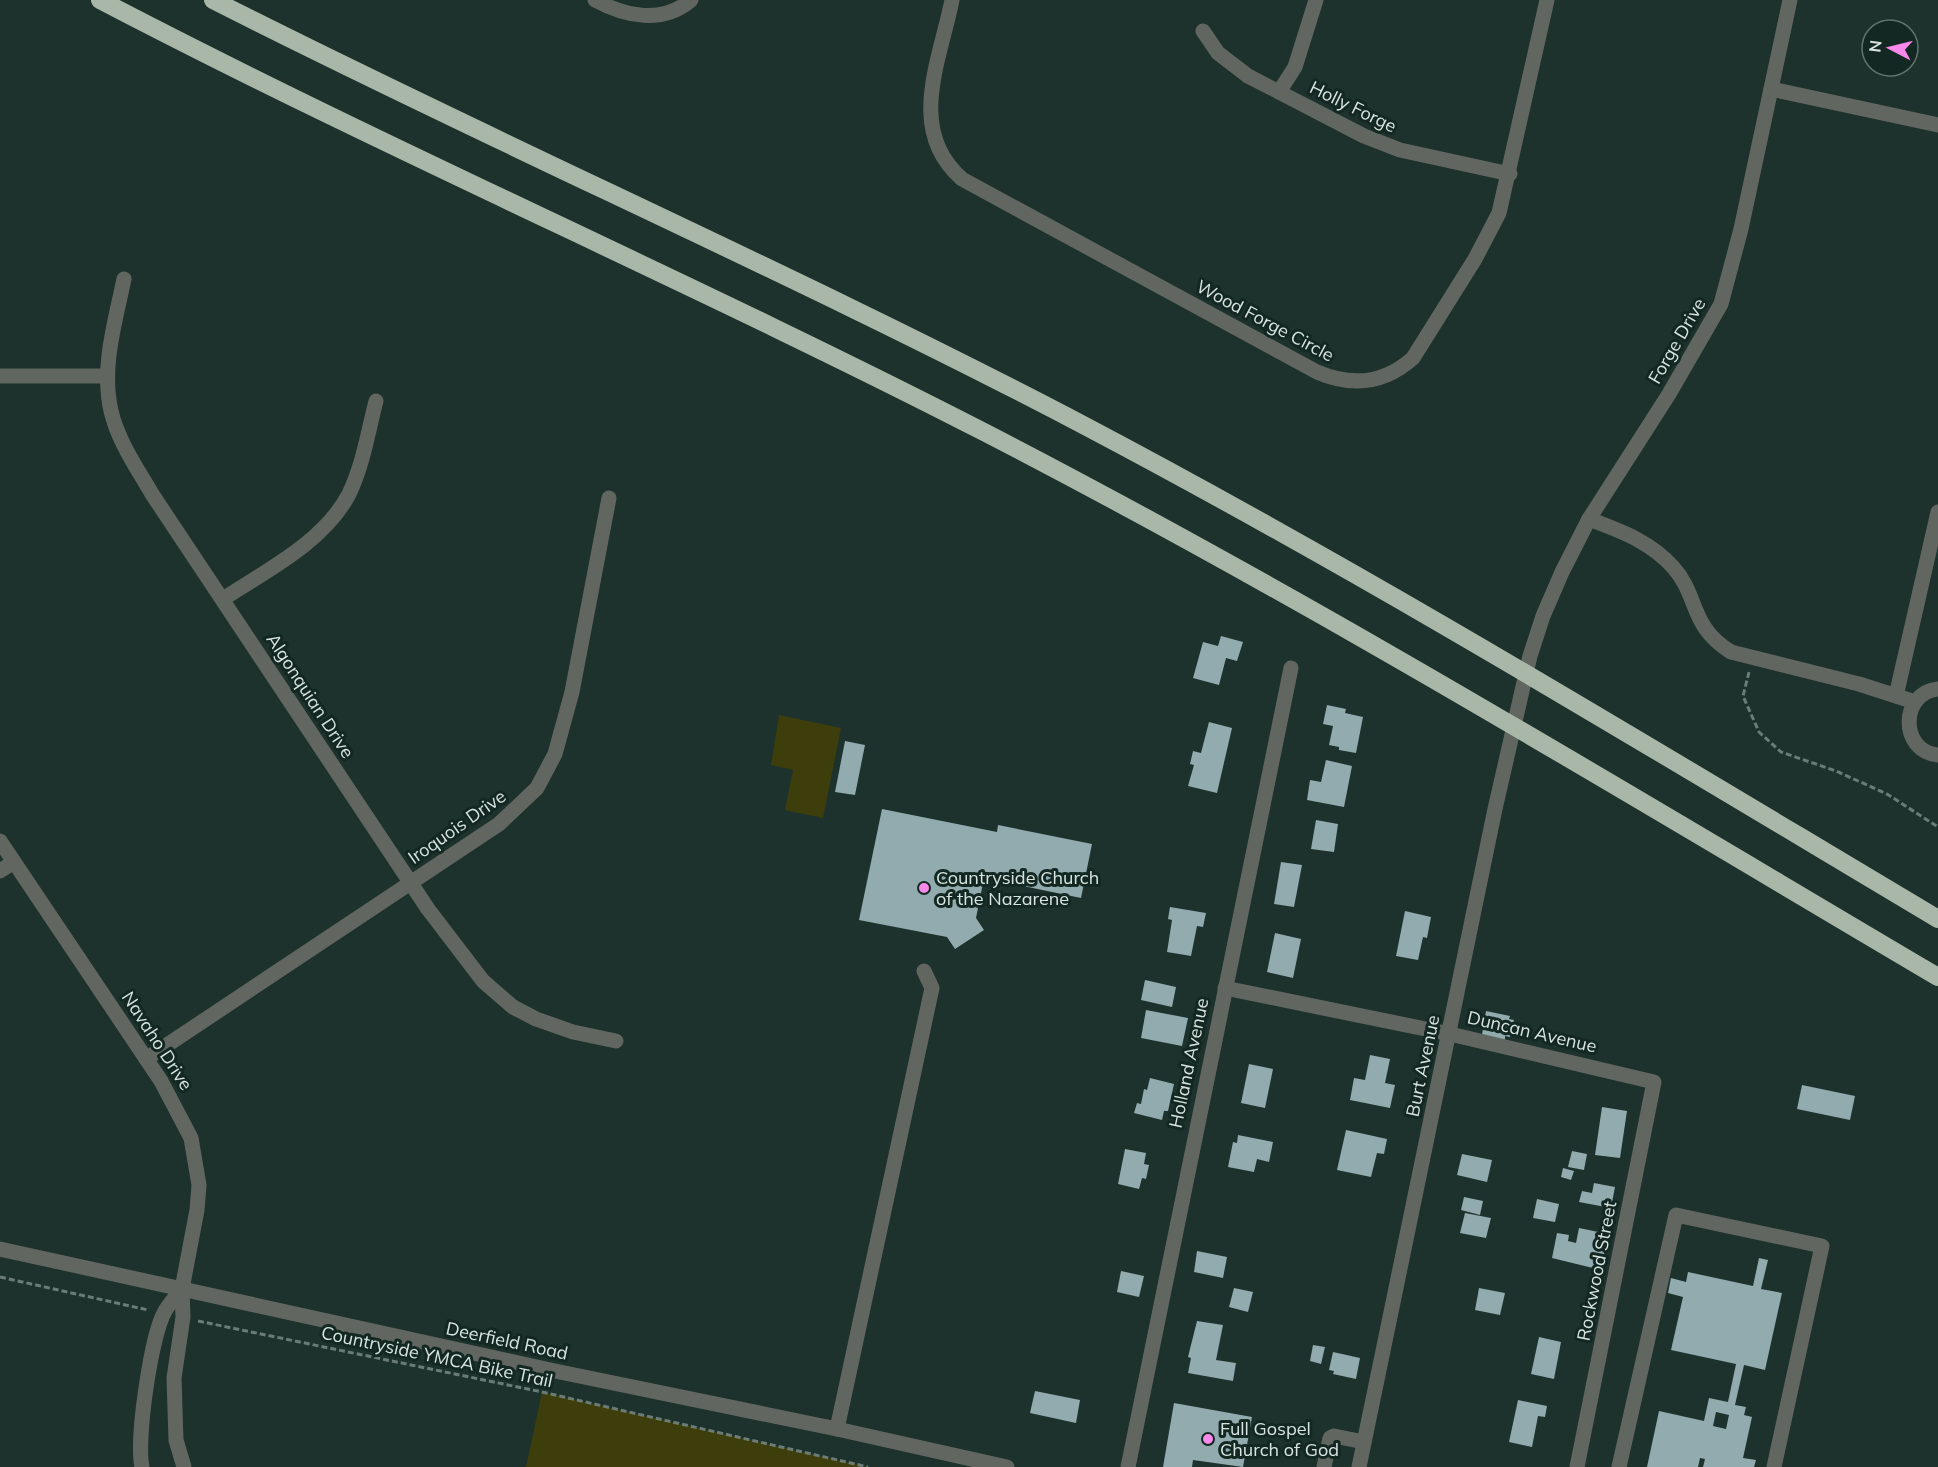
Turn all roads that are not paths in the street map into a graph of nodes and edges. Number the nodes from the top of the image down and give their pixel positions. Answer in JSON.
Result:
{"nodes":[{"id":1,"x":100,"y":0,"type":"edge"},
{"id":2,"x":213,"y":0,"type":"edge"},
{"id":3,"x":595,"y":0,"type":"edge"},
{"id":4,"x":691,"y":0,"type":"edge"},
{"id":5,"x":952,"y":0,"type":"edge"},
{"id":6,"x":1316,"y":0,"type":"edge"},
{"id":7,"x":1547,"y":0,"type":"edge"},
{"id":8,"x":1790,"y":0,"type":"edge"},
{"id":9,"x":1203,"y":31,"type":"dead end"},
{"id":10,"x":1771,"y":89,"type":"junction"},
{"id":11,"x":1279,"y":92,"type":"junction"},
{"id":12,"x":1938,"y":125,"type":"edge"},
{"id":13,"x":1510,"y":174,"type":"junction"},
{"id":14,"x":124,"y":279,"type":"dead end"},
{"id":15,"x":0,"y":376,"type":"edge"},
{"id":16,"x":107,"y":376,"type":"junction"},
{"id":17,"x":376,"y":401,"type":"dead end"},
{"id":18,"x":609,"y":498,"type":"dead end"},
{"id":19,"x":1938,"y":512,"type":"edge"},
{"id":20,"x":1590,"y":519,"type":"junction"},
{"id":21,"x":223,"y":599,"type":"junction"},
{"id":22,"x":1291,"y":668,"type":"dead end"},
{"id":23,"x":1526,"y":674,"type":"junction"},
{"id":24,"x":1938,"y":689,"type":"edge"},
{"id":25,"x":1896,"y":696,"type":"junction"},
{"id":26,"x":1915,"y":702,"type":"junction"},
{"id":27,"x":1514,"y":726,"type":"junction"},
{"id":28,"x":1938,"y":754,"type":"edge"},
{"id":29,"x":0,"y":841,"type":"edge"},
{"id":30,"x":14,"y":862,"type":"junction"},
{"id":31,"x":0,"y":871,"type":"edge"},
{"id":32,"x":411,"y":884,"type":"junction"},
{"id":33,"x":1938,"y":919,"type":"edge"},
{"id":34,"x":924,"y":971,"type":"dead end"},
{"id":35,"x":1938,"y":977,"type":"edge"},
{"id":36,"x":1225,"y":988,"type":"junction"},
{"id":37,"x":1450,"y":1034,"type":"junction"},
{"id":38,"x":616,"y":1041,"type":"dead end"},
{"id":39,"x":146,"y":1059,"type":"junction"},
{"id":40,"x":1654,"y":1082,"type":"joint"},
{"id":41,"x":0,"y":1249,"type":"edge"},
{"id":42,"x":182,"y":1289,"type":"junction"},
{"id":43,"x":837,"y":1429,"type":"junction"},
{"id":44,"x":1364,"y":1442,"type":"junction"},
{"id":45,"x":142,"y":1467,"type":"edge"},
{"id":46,"x":184,"y":1467,"type":"edge"},
{"id":47,"x":1007,"y":1467,"type":"edge"},
{"id":48,"x":1128,"y":1467,"type":"edge"},
{"id":49,"x":1324,"y":1467,"type":"edge"},
{"id":50,"x":1359,"y":1467,"type":"edge"},
{"id":51,"x":1577,"y":1467,"type":"edge"},
{"id":52,"x":1619,"y":1467,"type":"edge"},
{"id":53,"x":1774,"y":1467,"type":"edge"}],
"edges":[{"from":1,"to":27,"type":"highway"},
{"from":2,"to":23,"type":"highway"},
{"from":3,"to":4,"type":"street"},
{"from":5,"to":13,"type":"street","name":"Wood Forge Circle"},
{"from":6,"to":11,"type":"street"},
{"from":7,"to":13,"type":"street","name":"Wood Forge Circle"},
{"from":8,"to":10,"type":"street","name":"Forge Drive"},
{"from":9,"to":11,"type":"street","name":"Holly Forge"},
{"from":10,"to":12,"type":"street"},
{"from":10,"to":20,"type":"street","name":"Forge Drive"},
{"from":11,"to":13,"type":"street","name":"Holly Forge"},
{"from":14,"to":16,"type":"street","name":"Algonquian Drive"},
{"from":15,"to":16,"type":"street"},
{"from":16,"to":21,"type":"street","name":"Algonquian Drive"},
{"from":17,"to":21,"type":"street"},
{"from":18,"to":32,"type":"street","name":"Iroquois Drive"},
{"from":19,"to":25,"type":"street"},
{"from":20,"to":23,"type":"street","name":"Forge Drive"},
{"from":20,"to":25,"type":"street"},
{"from":21,"to":32,"type":"street","name":"Algonquian Drive"},
{"from":22,"to":36,"type":"street","name":"Holland Avenue"},
{"from":23,"to":27,"type":"street","name":"Burt Avenue"},
{"from":23,"to":33,"type":"highway"},
{"from":24,"to":26,"type":"street"},
{"from":25,"to":26,"type":"street"},
{"from":26,"to":28,"type":"street"},
{"from":27,"to":35,"type":"highway"},
{"from":27,"to":37,"type":"street","name":"Burt Avenue"},
{"from":29,"to":30,"type":"street","name":"Navaho Drive"},
{"from":30,"to":31,"type":"street"},
{"from":30,"to":39,"type":"street","name":"Navaho Drive"},
{"from":32,"to":38,"type":"street","name":"Algonquian Drive"},
{"from":32,"to":39,"type":"street","name":"Iroquois Drive"},
{"from":34,"to":43,"type":"street"},
{"from":36,"to":37,"type":"street","name":"Duncan Avenue"},
{"from":36,"to":48,"type":"street","name":"Holland Avenue"},
{"from":37,"to":40,"type":"street","name":"Duncan Avenue"},
{"from":37,"to":44,"type":"street","name":"Burt Avenue"},
{"from":39,"to":42,"type":"street","name":"Navaho Drive"},
{"from":40,"to":51,"type":"street","name":"Rockwood Street"},
{"from":41,"to":42,"type":"street","name":"Deerfield Road"},
{"from":42,"to":43,"type":"street","name":"Deerfield Road"},
{"from":42,"to":45,"type":"street"},
{"from":42,"to":46,"type":"street"},
{"from":43,"to":47,"type":"street","name":"Deerfield Road"},
{"from":44,"to":49,"type":"street"},
{"from":44,"to":50,"type":"street","name":"Burt Avenue"},
{"from":52,"to":53,"type":"street"}]}
